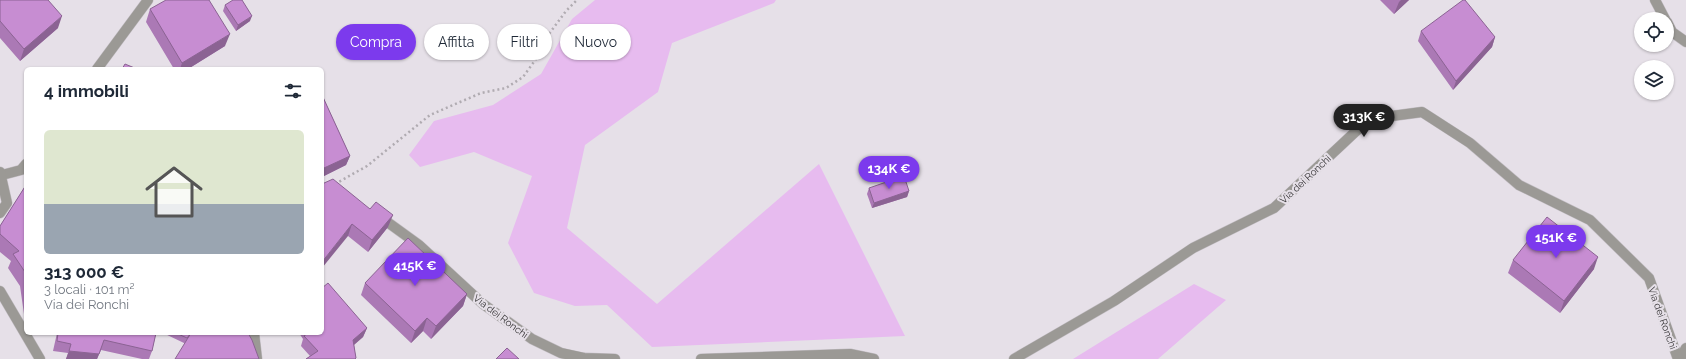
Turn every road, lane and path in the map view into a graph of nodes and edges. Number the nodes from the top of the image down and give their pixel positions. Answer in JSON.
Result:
{"nodes":[{"id":1,"x":148,"y":0,"type":"edge"},
{"id":2,"x":577,"y":0,"type":"edge"},
{"id":3,"x":1655,"y":0,"type":"edge"},
{"id":4,"x":1661,"y":12,"type":"edge"},
{"id":5,"x":1674,"y":33,"type":"edge"},
{"id":6,"x":1686,"y":42,"type":"edge"},
{"id":7,"x":98,"y":67,"type":"edge"},
{"id":8,"x":24,"y":166,"type":"edge"},
{"id":9,"x":1,"y":174,"type":"edge"},
{"id":10,"x":334,"y":185,"type":"edge"},
{"id":11,"x":372,"y":212,"type":"edge"},
{"id":12,"x":0,"y":213,"type":"edge"},
{"id":13,"x":0,"y":291,"type":"edge"},
{"id":14,"x":24,"y":332,"type":"edge"},
{"id":15,"x":26,"y":335,"type":"edge"},
{"id":16,"x":254,"y":335,"type":"edge"},
{"id":17,"x":1686,"y":348,"type":"edge"},
{"id":18,"x":40,"y":359,"type":"edge"},
{"id":19,"x":257,"y":359,"type":"edge"},
{"id":20,"x":616,"y":359,"type":"edge"},
{"id":21,"x":701,"y":359,"type":"edge"},
{"id":22,"x":874,"y":359,"type":"edge"},
{"id":23,"x":1014,"y":359,"type":"edge"},
{"id":24,"x":1679,"y":359,"type":"edge"}],
"edges":[{"from":1,"to":7,"type":"street"},
{"from":2,"to":10,"type":"path"},
{"from":3,"to":4,"type":"street"},
{"from":5,"to":6,"type":"street"},
{"from":8,"to":9,"type":"street"},
{"from":9,"to":12,"type":"street"},
{"from":11,"to":20,"type":"street","name":"Via dei Ronchi"},
{"from":13,"to":14,"type":"street"},
{"from":15,"to":18,"type":"street"},
{"from":16,"to":19,"type":"street"},
{"from":17,"to":24,"type":"street","name":"Via dei Ronchi"},
{"from":21,"to":22,"type":"street"},
{"from":23,"to":24,"type":"street","name":"Via dei Ronchi"}]}
